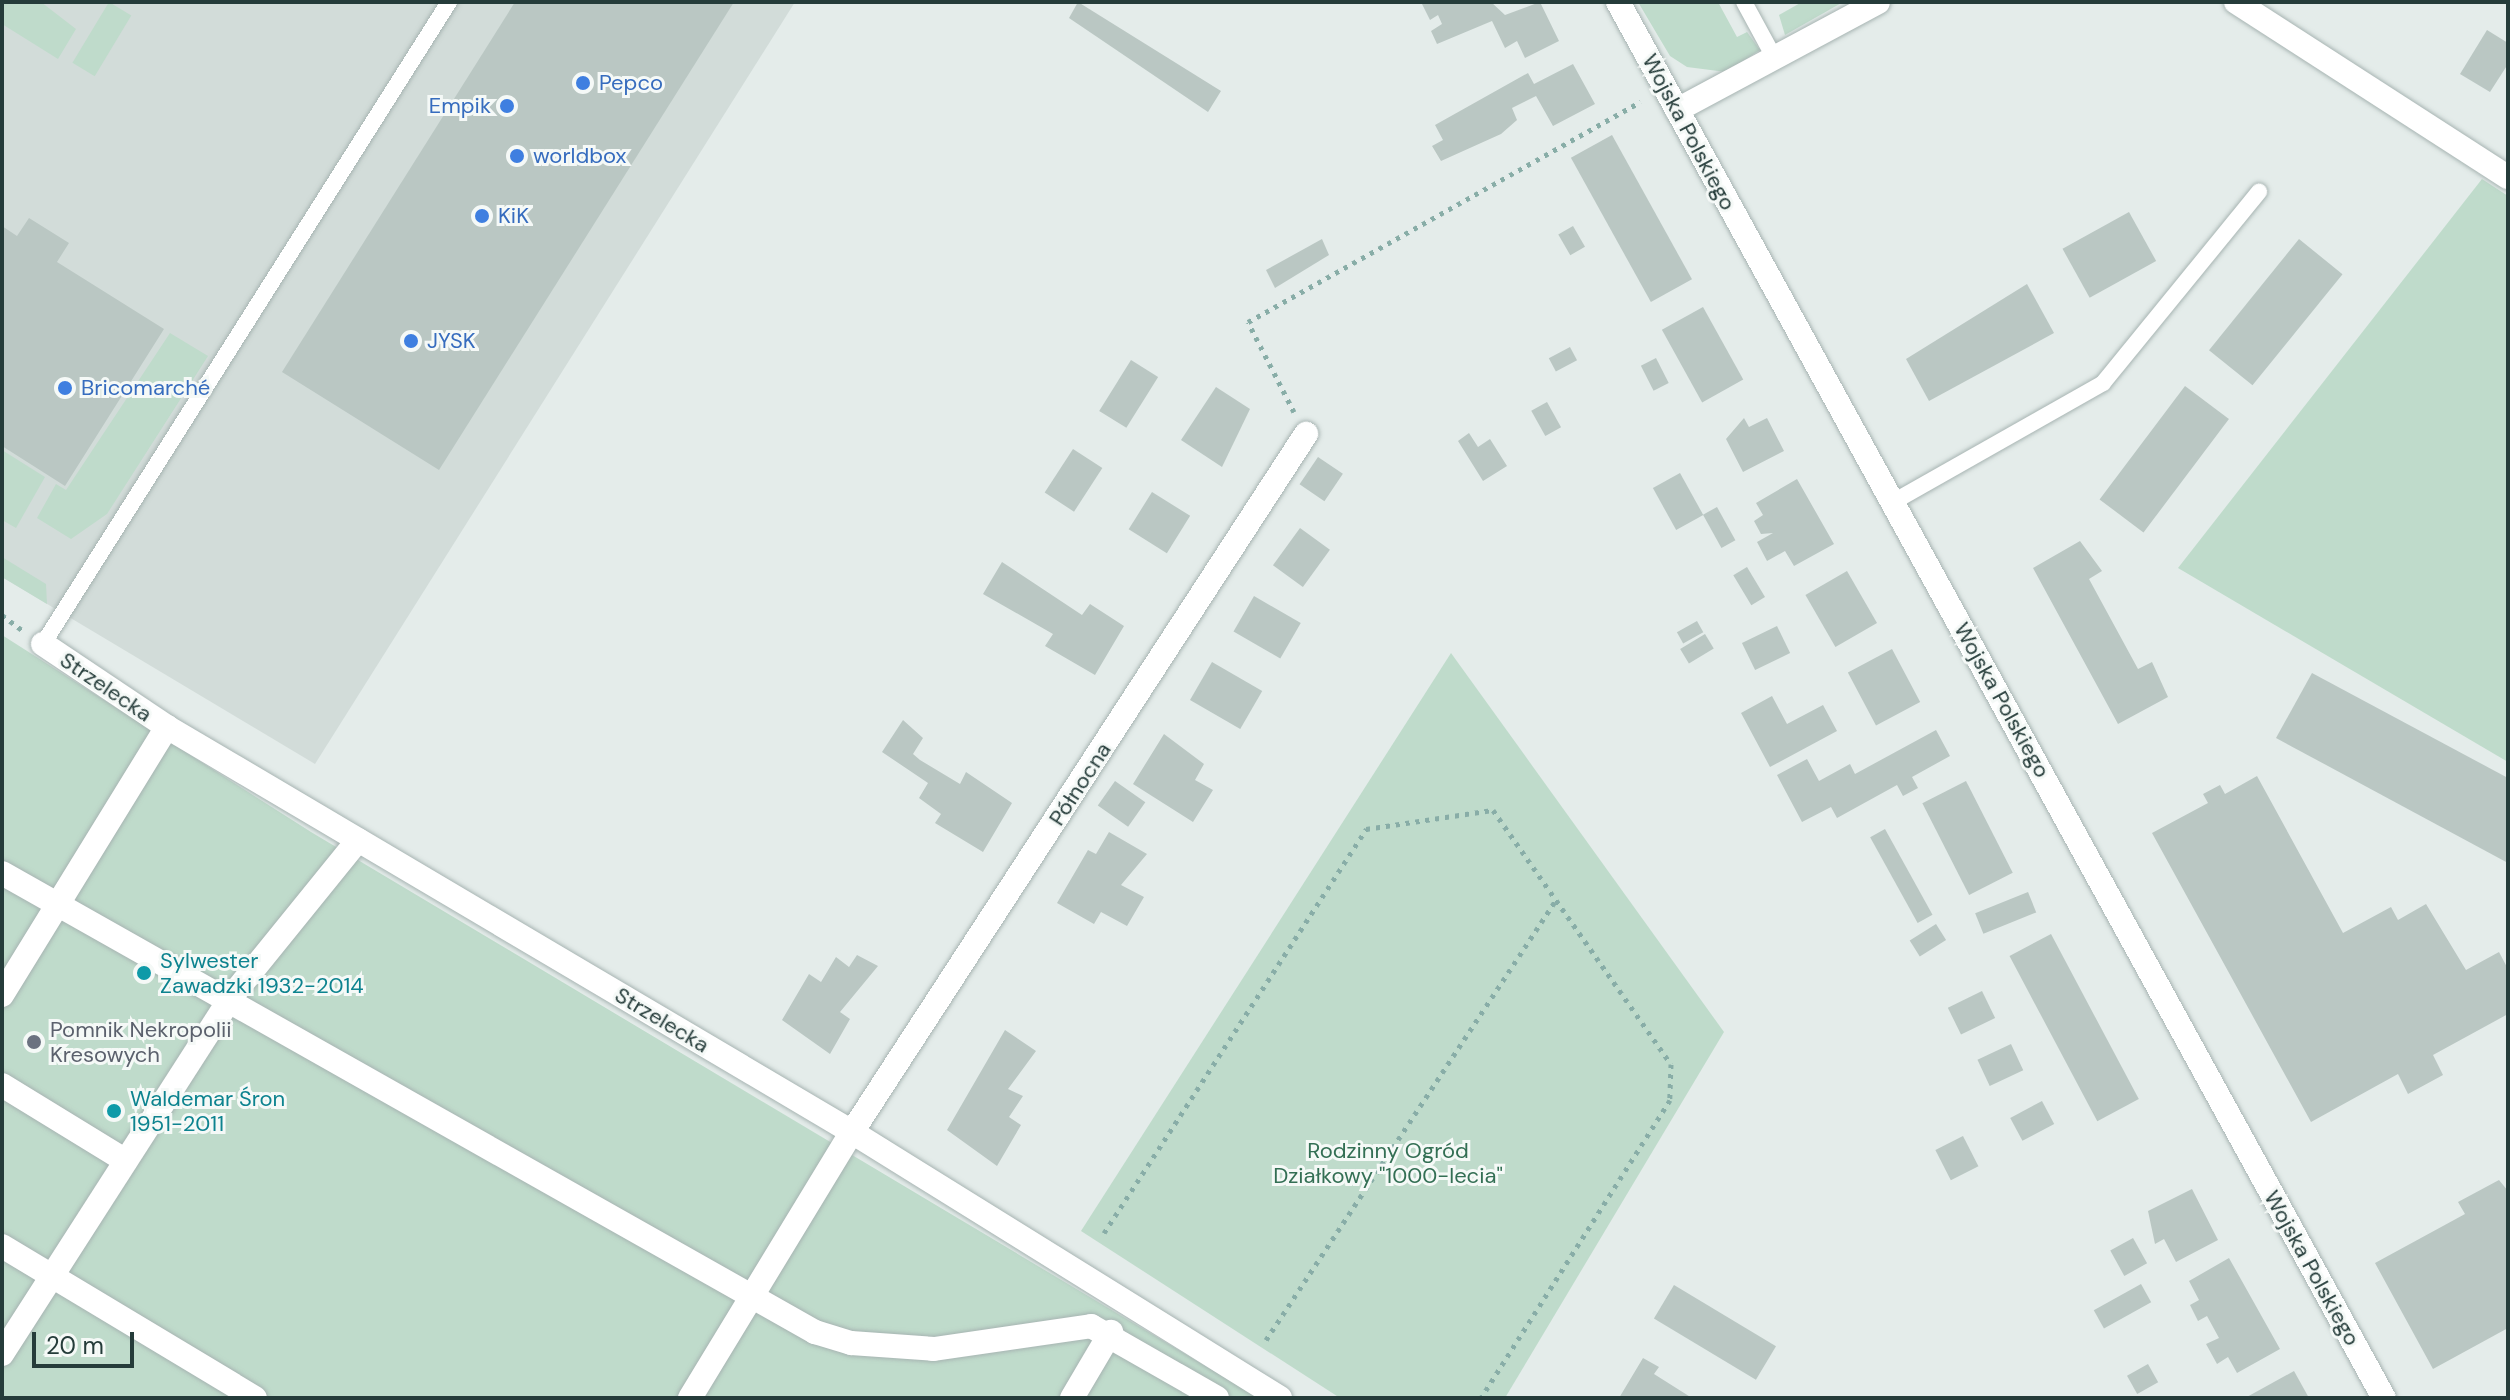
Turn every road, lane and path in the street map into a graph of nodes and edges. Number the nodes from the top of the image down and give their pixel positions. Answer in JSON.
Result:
{"nodes":[{"id":1,"x":449,"y":2,"type":"edge"},
{"id":2,"x":1618,"y":2,"type":"edge"},
{"id":3,"x":1744,"y":2,"type":"edge"},
{"id":4,"x":1878,"y":2,"type":"edge"},
{"id":5,"x":2236,"y":2,"type":"edge"},
{"id":6,"x":1775,"y":59,"type":"junction"},
{"id":7,"x":1665,"y":88,"type":"junction"},
{"id":8,"x":1677,"y":110,"type":"junction"},
{"id":9,"x":2508,"y":177,"type":"edge"},
{"id":10,"x":2259,"y":192,"type":"dead end"},
{"id":11,"x":1306,"y":434,"type":"joint"},
{"id":12,"x":1893,"y":502,"type":"junction"},
{"id":13,"x":43,"y":644,"type":"joint"},
{"id":14,"x":167,"y":727,"type":"junction"},
{"id":15,"x":358,"y":840,"type":"junction"},
{"id":16,"x":2,"y":873,"type":"edge"},
{"id":17,"x":1556,"y":900,"type":"junction"},
{"id":18,"x":56,"y":904,"type":"junction"},
{"id":19,"x":2,"y":995,"type":"edge"},
{"id":20,"x":231,"y":997,"type":"junction"},
{"id":21,"x":2,"y":1085,"type":"edge"},
{"id":22,"x":852,"y":1132,"type":"junction"},
{"id":23,"x":126,"y":1161,"type":"junction"},
{"id":24,"x":1104,"y":1233,"type":"dead end"},
{"id":25,"x":2,"y":1246,"type":"edge"},
{"id":26,"x":53,"y":1275,"type":"junction"},
{"id":27,"x":753,"y":1293,"type":"junction"},
{"id":28,"x":1111,"y":1332,"type":"junction"},
{"id":29,"x":1266,"y":1340,"type":"dead end"},
{"id":30,"x":2,"y":1354,"type":"edge"},
{"id":31,"x":255,"y":1398,"type":"edge"},
{"id":32,"x":690,"y":1398,"type":"edge"},
{"id":33,"x":1072,"y":1398,"type":"edge"},
{"id":34,"x":1217,"y":1398,"type":"edge"},
{"id":35,"x":1280,"y":1398,"type":"edge"},
{"id":36,"x":1481,"y":1398,"type":"edge"},
{"id":37,"x":2384,"y":1398,"type":"edge"}],
"edges":[{"from":1,"to":13,"type":"lane"},
{"from":2,"to":7,"type":"street","name":"Wojska Polskiego"},
{"from":3,"to":6,"type":"lane"},
{"from":4,"to":6,"type":"street"},
{"from":5,"to":9,"type":"street"},
{"from":6,"to":8,"type":"street"},
{"from":7,"to":8,"type":"street","name":"Wojska Polskiego"},
{"from":7,"to":11,"type":"path"},
{"from":8,"to":12,"type":"street","name":"Wojska Polskiego"},
{"from":10,"to":12,"type":"lane"},
{"from":11,"to":22,"type":"street","name":"Północna"},
{"from":12,"to":37,"type":"street","name":"Wojska Polskiego"},
{"from":13,"to":14,"type":"street","name":"Strzelecka"},
{"from":14,"to":15,"type":"street","name":"Strzelecka"},
{"from":14,"to":18,"type":"street"},
{"from":15,"to":20,"type":"street"},
{"from":15,"to":22,"type":"street","name":"Strzelecka"},
{"from":16,"to":18,"type":"street"},
{"from":17,"to":24,"type":"path"},
{"from":17,"to":29,"type":"path"},
{"from":17,"to":36,"type":"path"},
{"from":18,"to":19,"type":"street"},
{"from":18,"to":20,"type":"street"},
{"from":20,"to":23,"type":"street"},
{"from":20,"to":27,"type":"street"},
{"from":21,"to":23,"type":"street"},
{"from":22,"to":27,"type":"street","name":"Północna"},
{"from":22,"to":35,"type":"street","name":"Strzelecka"},
{"from":23,"to":26,"type":"street"},
{"from":25,"to":26,"type":"street"},
{"from":26,"to":30,"type":"street"},
{"from":26,"to":31,"type":"street"},
{"from":27,"to":28,"type":"street"},
{"from":27,"to":32,"type":"street","name":"Północna"},
{"from":28,"to":33,"type":"street"},
{"from":28,"to":34,"type":"street"}]}
